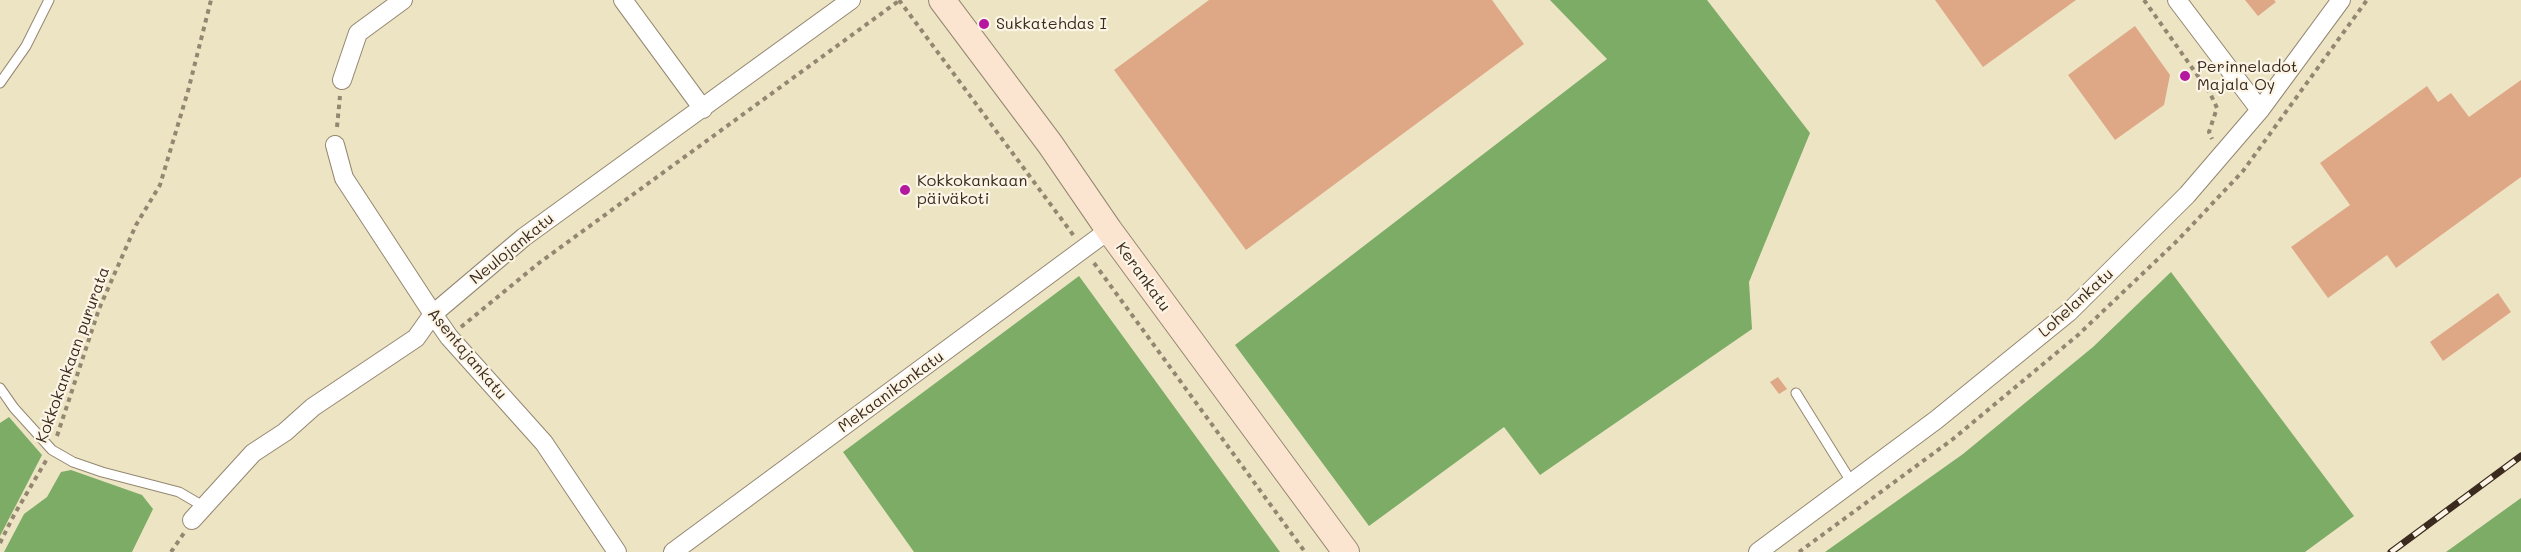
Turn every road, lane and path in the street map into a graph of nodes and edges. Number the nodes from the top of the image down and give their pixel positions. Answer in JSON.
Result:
{"nodes":[{"id":1,"x":49,"y":0,"type":"edge"},
{"id":2,"x":211,"y":0,"type":"edge"},
{"id":3,"x":403,"y":0,"type":"edge"},
{"id":4,"x":623,"y":0,"type":"edge"},
{"id":5,"x":851,"y":0,"type":"edge"},
{"id":6,"x":900,"y":0,"type":"edge"},
{"id":7,"x":942,"y":0,"type":"edge"},
{"id":8,"x":2144,"y":0,"type":"edge"},
{"id":9,"x":2177,"y":0,"type":"edge"},
{"id":10,"x":2341,"y":0,"type":"edge"},
{"id":11,"x":342,"y":80,"type":"joint"},
{"id":12,"x":0,"y":83,"type":"edge"},
{"id":13,"x":703,"y":109,"type":"junction"},
{"id":14,"x":2260,"y":110,"type":"junction"},
{"id":15,"x":335,"y":146,"type":"joint"},
{"id":16,"x":2224,"y":152,"type":"junction"},
{"id":17,"x":2243,"y":171,"type":"dead end"},
{"id":18,"x":1109,"y":230,"type":"junction"},
{"id":19,"x":1084,"y":250,"type":"junction"},
{"id":20,"x":433,"y":314,"type":"junction"},
{"id":21,"x":449,"y":337,"type":"junction"},
{"id":22,"x":0,"y":388,"type":"edge"},
{"id":23,"x":1796,"y":393,"type":"dead end"},
{"id":24,"x":52,"y":450,"type":"junction"},
{"id":25,"x":1852,"y":483,"type":"junction"},
{"id":26,"x":197,"y":513,"type":"joint"},
{"id":27,"x":0,"y":543,"type":"edge"},
{"id":28,"x":617,"y":552,"type":"edge"},
{"id":29,"x":673,"y":552,"type":"edge"},
{"id":30,"x":1305,"y":552,"type":"edge"},
{"id":31,"x":1346,"y":552,"type":"edge"},
{"id":32,"x":1758,"y":552,"type":"edge"}],
"edges":[{"from":1,"to":12,"type":"lane"},
{"from":2,"to":24,"type":"path","name":"Kokkokankaan pururata"},
{"from":3,"to":11,"type":"street"},
{"from":4,"to":13,"type":"street"},
{"from":5,"to":13,"type":"street","name":"Neulojankatu"},
{"from":6,"to":19,"type":"path"},
{"from":6,"to":21,"type":"path"},
{"from":7,"to":18,"type":"street","name":"Kerankatu"},
{"from":8,"to":16,"type":"path"},
{"from":9,"to":14,"type":"street"},
{"from":10,"to":14,"type":"street","name":"Lohelankatu"},
{"from":11,"to":15,"type":"path"},
{"from":13,"to":20,"type":"street","name":"Neulojankatu"},
{"from":14,"to":16,"type":"street","name":"Lohelankatu"},
{"from":15,"to":20,"type":"street","name":"Asentajankatu"},
{"from":16,"to":17,"type":"path"},
{"from":16,"to":25,"type":"street","name":"Lohelankatu"},
{"from":18,"to":19,"type":"street","name":"Mekaanikonkatu"},
{"from":18,"to":31,"type":"street","name":"Kerankatu"},
{"from":19,"to":29,"type":"street","name":"Mekaanikonkatu"},
{"from":19,"to":30,"type":"path"},
{"from":20,"to":21,"type":"street","name":"Asentajankatu"},
{"from":20,"to":26,"type":"street","name":"Neulojankatu"},
{"from":21,"to":28,"type":"street","name":"Asentajankatu"},
{"from":22,"to":24,"type":"lane"},
{"from":23,"to":25,"type":"lane"},
{"from":24,"to":26,"type":"lane"},
{"from":24,"to":27,"type":"path","name":"Kokkokankaan pururata"},
{"from":25,"to":32,"type":"street","name":"Lohelankatu"}]}
